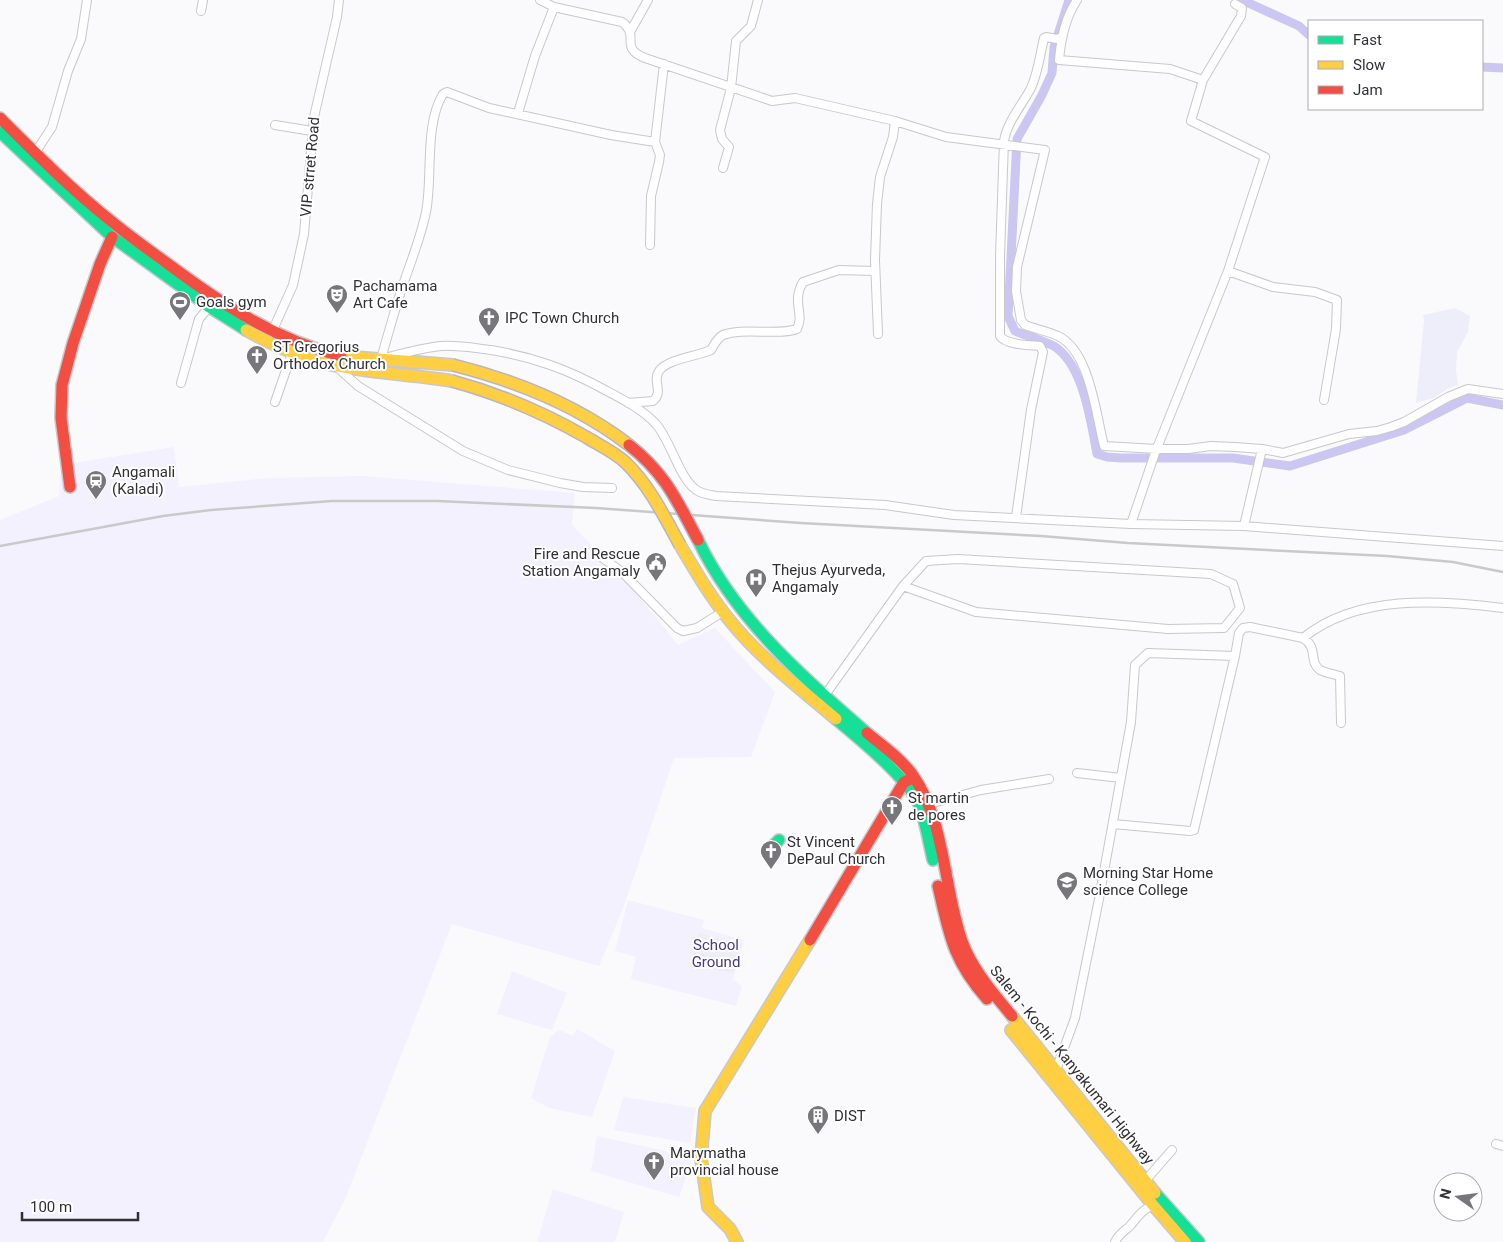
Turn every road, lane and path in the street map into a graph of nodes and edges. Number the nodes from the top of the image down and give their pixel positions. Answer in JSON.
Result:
{"nodes":[{"id":1,"x":87,"y":0,"type":"edge"},
{"id":2,"x":203,"y":0,"type":"edge"},
{"id":3,"x":340,"y":0,"type":"edge"},
{"id":4,"x":540,"y":0,"type":"edge"},
{"id":5,"x":648,"y":0,"type":"edge"},
{"id":6,"x":758,"y":0,"type":"edge"},
{"id":7,"x":1077,"y":0,"type":"edge"},
{"id":8,"x":1235,"y":4,"type":"dead end"},
{"id":9,"x":554,"y":7,"type":"junction"},
{"id":10,"x":201,"y":11,"type":"dead end"},
{"id":11,"x":630,"y":32,"type":"junction"},
{"id":12,"x":1056,"y":38,"type":"junction"},
{"id":13,"x":664,"y":64,"type":"junction"},
{"id":14,"x":1203,"y":80,"type":"junction"},
{"id":15,"x":731,"y":88,"type":"junction"},
{"id":16,"x":518,"y":114,"type":"junction"},
{"id":17,"x":0,"y":118,"type":"edge"},
{"id":18,"x":895,"y":121,"type":"junction"},
{"id":19,"x":275,"y":126,"type":"dead end"},
{"id":20,"x":312,"y":131,"type":"junction"},
{"id":21,"x":0,"y":132,"type":"edge"},
{"id":22,"x":655,"y":142,"type":"junction"},
{"id":23,"x":1004,"y":144,"type":"junction"},
{"id":24,"x":35,"y":153,"type":"junction"},
{"id":25,"x":723,"y":168,"type":"dead end"},
{"id":26,"x":112,"y":237,"type":"junction"},
{"id":27,"x":650,"y":245,"type":"dead end"},
{"id":28,"x":875,"y":271,"type":"junction"},
{"id":29,"x":1228,"y":271,"type":"junction"},
{"id":30,"x":212,"y":303,"type":"junction"},
{"id":31,"x":272,"y":332,"type":"junction"},
{"id":32,"x":878,"y":334,"type":"dead end"},
{"id":33,"x":292,"y":353,"type":"junction"},
{"id":34,"x":382,"y":359,"type":"junction"},
{"id":35,"x":335,"y":366,"type":"junction"},
{"id":36,"x":180,"y":383,"type":"dead end"},
{"id":37,"x":1503,"y":394,"type":"edge"},
{"id":38,"x":1324,"y":400,"type":"dead end"},
{"id":39,"x":275,"y":402,"type":"dead end"},
{"id":40,"x":628,"y":403,"type":"junction"},
{"id":41,"x":1262,"y":449,"type":"junction"},
{"id":42,"x":1156,"y":451,"type":"junction"},
{"id":43,"x":70,"y":487,"type":"dead end"},
{"id":44,"x":612,"y":488,"type":"dead end"},
{"id":45,"x":1016,"y":517,"type":"junction"},
{"id":46,"x":1131,"y":524,"type":"junction"},
{"id":47,"x":1244,"y":526,"type":"junction"},
{"id":48,"x":1503,"y":546,"type":"edge"},
{"id":49,"x":600,"y":556,"type":"dead end"},
{"id":50,"x":721,"y":583,"type":"junction"},
{"id":51,"x":903,"y":586,"type":"junction"},
{"id":52,"x":706,"y":589,"type":"junction"},
{"id":53,"x":1503,"y":608,"type":"edge"},
{"id":54,"x":724,"y":611,"type":"junction"},
{"id":55,"x":1303,"y":638,"type":"junction"},
{"id":56,"x":1235,"y":656,"type":"junction"},
{"id":57,"x":825,"y":695,"type":"junction"},
{"id":58,"x":1341,"y":723,"type":"dead end"},
{"id":59,"x":1077,"y":773,"type":"dead end"},
{"id":60,"x":1121,"y":778,"type":"junction"},
{"id":61,"x":1049,"y":779,"type":"dead end"},
{"id":62,"x":909,"y":780,"type":"junction"},
{"id":63,"x":929,"y":804,"type":"junction"},
{"id":64,"x":1113,"y":824,"type":"junction"},
{"id":65,"x":780,"y":840,"type":"dead end"},
{"id":66,"x":770,"y":849,"type":"dead end"},
{"id":67,"x":1056,"y":1070,"type":"junction"},
{"id":68,"x":1172,"y":1150,"type":"dead end"},
{"id":69,"x":1146,"y":1181,"type":"junction"},
{"id":70,"x":1153,"y":1205,"type":"junction"},
{"id":71,"x":738,"y":1242,"type":"edge"},
{"id":72,"x":1115,"y":1242,"type":"edge"},
{"id":73,"x":1185,"y":1242,"type":"edge"},
{"id":74,"x":1199,"y":1242,"type":"edge"}],
"edges":[{"from":1,"to":24,"type":"street"},
{"from":2,"to":10,"type":"street"},
{"from":3,"to":20,"type":"street","name":"VIP strret Road"},
{"from":4,"to":9,"type":"street"},
{"from":5,"to":11,"type":"street"},
{"from":6,"to":15,"type":"street"},
{"from":7,"to":12,"type":"street"},
{"from":8,"to":14,"type":"street"},
{"from":9,"to":11,"type":"street"},
{"from":9,"to":16,"type":"street"},
{"from":11,"to":13,"type":"street"},
{"from":12,"to":14,"type":"street"},
{"from":12,"to":23,"type":"street"},
{"from":13,"to":15,"type":"street"},
{"from":13,"to":22,"type":"street"},
{"from":14,"to":29,"type":"street"},
{"from":15,"to":18,"type":"street"},
{"from":15,"to":25,"type":"street"},
{"from":16,"to":22,"type":"street"},
{"from":16,"to":34,"type":"street"},
{"from":17,"to":24,"type":"main road","name":"Salem - Kochi - Kanyakumari Highway"},
{"from":18,"to":23,"type":"street"},
{"from":18,"to":28,"type":"street"},
{"from":19,"to":20,"type":"street"},
{"from":20,"to":31,"type":"street","name":"VIP strret Road"},
{"from":21,"to":26,"type":"main road","name":"Salem - Kochi - Kanyakumari Highway"},
{"from":22,"to":27,"type":"street"},
{"from":23,"to":42,"type":"street"},
{"from":23,"to":45,"type":"street"},
{"from":24,"to":30,"type":"main road","name":"Salem - Kochi - Kanyakumari Highway"},
{"from":26,"to":30,"type":"main road","name":"Salem - Kochi - Kanyakumari Highway"},
{"from":26,"to":43,"type":"main road"},
{"from":28,"to":32,"type":"street"},
{"from":28,"to":40,"type":"street"},
{"from":29,"to":38,"type":"street"},
{"from":29,"to":42,"type":"street"},
{"from":30,"to":31,"type":"main road","name":"Salem - Kochi - Kanyakumari Highway"},
{"from":30,"to":33,"type":"main road","name":"Salem - Kochi - Kanyakumari Highway"},
{"from":30,"to":36,"type":"street"},
{"from":31,"to":34,"type":"main road","name":"Salem - Kochi - Kanyakumari Highway"},
{"from":33,"to":35,"type":"main road","name":"Salem - Kochi - Kanyakumari Highway"},
{"from":33,"to":39,"type":"street"},
{"from":34,"to":40,"type":"street"},
{"from":34,"to":50,"type":"main road","name":"Salem - Kochi - Kanyakumari Highway","bridge":true},
{"from":35,"to":44,"type":"street"},
{"from":35,"to":52,"type":"main road","name":"Salem - Kochi - Kanyakumari Highway","bridge":true},
{"from":37,"to":41,"type":"street"},
{"from":40,"to":45,"type":"street"},
{"from":41,"to":42,"type":"street"},
{"from":41,"to":47,"type":"street"},
{"from":42,"to":46,"type":"street"},
{"from":45,"to":46,"type":"street"},
{"from":46,"to":47,"type":"street"},
{"from":47,"to":48,"type":"street"},
{"from":49,"to":54,"type":"street"},
{"from":50,"to":52,"type":"main road"},
{"from":50,"to":57,"type":"main road","name":"Salem - Kochi - Kanyakumari Highway"},
{"from":51,"to":51,"type":"street"},
{"from":51,"to":57,"type":"street"},
{"from":52,"to":54,"type":"main road","name":"Salem - Kochi - Kanyakumari Highway"},
{"from":53,"to":55,"type":"street"},
{"from":54,"to":62,"type":"main road","name":"Salem - Kochi - Kanyakumari Highway"},
{"from":55,"to":56,"type":"street"},
{"from":55,"to":58,"type":"street"},
{"from":56,"to":60,"type":"street"},
{"from":56,"to":64,"type":"street"},
{"from":57,"to":62,"type":"main road","name":"Salem - Kochi - Kanyakumari Highway"},
{"from":59,"to":60,"type":"street"},
{"from":60,"to":64,"type":"street"},
{"from":61,"to":63,"type":"street"},
{"from":62,"to":63,"type":"main road","name":"Salem - Kochi - Kanyakumari Highway"},
{"from":62,"to":70,"type":"main road","name":"Salem - Kochi - Kanyakumari Highway"},
{"from":62,"to":71,"type":"main road"},
{"from":63,"to":67,"type":"main road","name":"Salem - Kochi - Kanyakumari Highway"},
{"from":64,"to":67,"type":"street"},
{"from":65,"to":66,"type":"main road"},
{"from":67,"to":69,"type":"main road","name":"Salem - Kochi - Kanyakumari Highway"},
{"from":68,"to":69,"type":"street"},
{"from":69,"to":74,"type":"main road","name":"Salem - Kochi - Kanyakumari Highway"},
{"from":70,"to":72,"type":"street"},
{"from":70,"to":73,"type":"main road","name":"Salem - Kochi - Kanyakumari Highway"}]}
